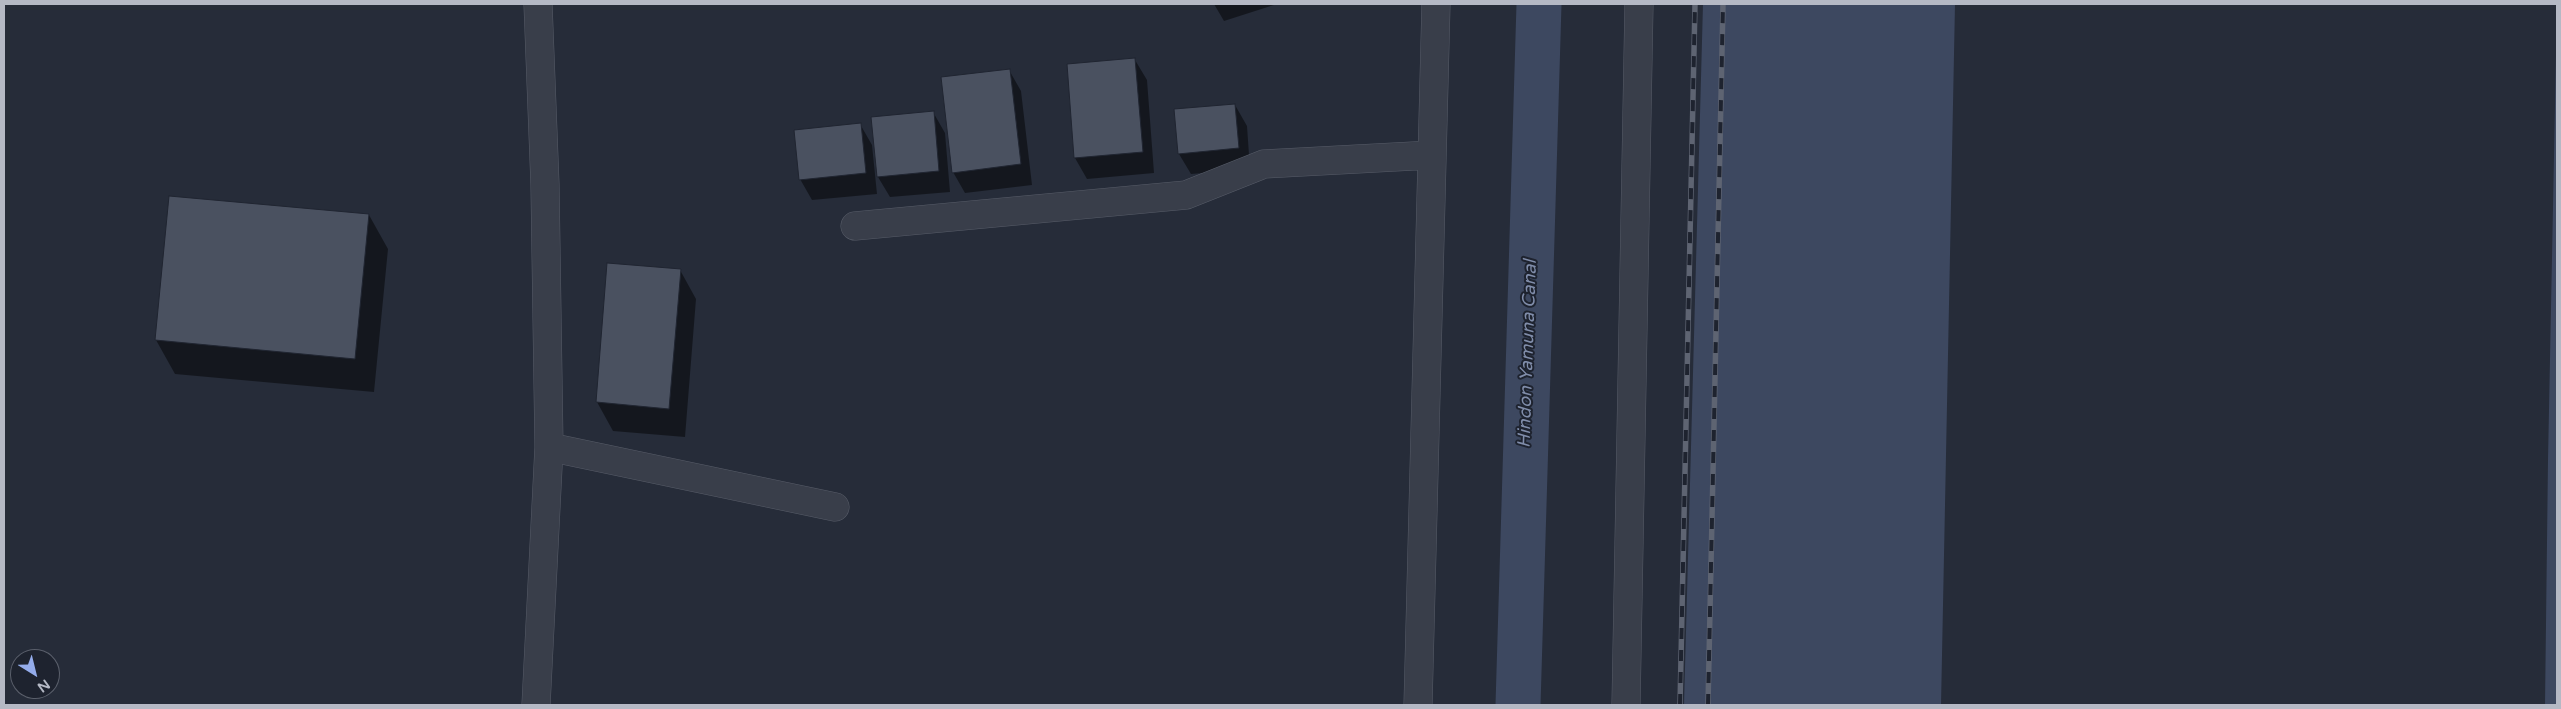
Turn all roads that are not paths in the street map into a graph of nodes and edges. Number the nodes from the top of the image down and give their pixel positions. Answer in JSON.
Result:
{"nodes":[{"id":1,"x":538,"y":4,"type":"edge"},
{"id":2,"x":1436,"y":4,"type":"edge"},
{"id":3,"x":1639,"y":4,"type":"edge"},
{"id":4,"x":1432,"y":155,"type":"junction"},
{"id":5,"x":855,"y":226,"type":"dead end"},
{"id":6,"x":549,"y":447,"type":"junction"},
{"id":7,"x":835,"y":507,"type":"dead end"},
{"id":8,"x":536,"y":705,"type":"edge"},
{"id":9,"x":1418,"y":705,"type":"edge"},
{"id":10,"x":1626,"y":705,"type":"edge"}],
"edges":[{"from":1,"to":6,"type":"street"},
{"from":2,"to":4,"type":"street"},
{"from":3,"to":10,"type":"street"},
{"from":4,"to":5,"type":"street"},
{"from":4,"to":9,"type":"street"},
{"from":6,"to":7,"type":"street"},
{"from":6,"to":8,"type":"street"}]}
